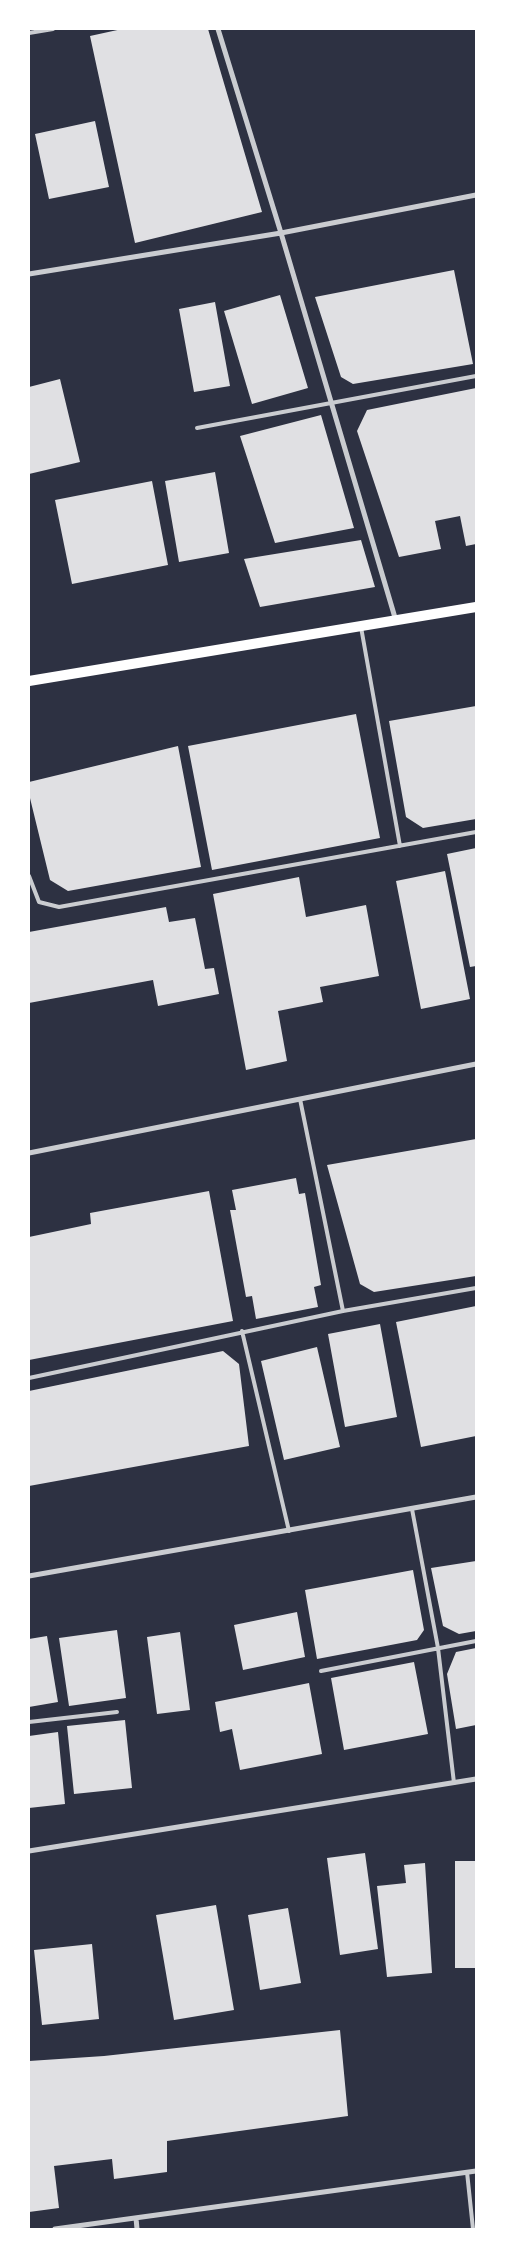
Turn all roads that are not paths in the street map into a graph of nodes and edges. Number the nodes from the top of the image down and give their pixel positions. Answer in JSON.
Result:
{"nodes":[{"id":1,"x":53,"y":29,"type":"edge"},
{"id":2,"x":218,"y":29,"type":"edge"},
{"id":3,"x":29,"y":33,"type":"edge"},
{"id":4,"x":476,"y":195,"type":"edge"},
{"id":5,"x":281,"y":233,"type":"junction"},
{"id":6,"x":29,"y":274,"type":"edge"},
{"id":7,"x":476,"y":376,"type":"edge"},
{"id":8,"x":332,"y":404,"type":"junction"},
{"id":9,"x":197,"y":428,"type":"dead end"},
{"id":10,"x":476,"y":607,"type":"edge"},
{"id":11,"x":396,"y":622,"type":"junction"},
{"id":12,"x":361,"y":627,"type":"junction"},
{"id":13,"x":29,"y":681,"type":"edge"},
{"id":14,"x":476,"y":832,"type":"edge"},
{"id":15,"x":400,"y":846,"type":"junction"},
{"id":16,"x":29,"y":876,"type":"edge"},
{"id":17,"x":476,"y":1064,"type":"edge"},
{"id":18,"x":300,"y":1099,"type":"junction"},
{"id":19,"x":29,"y":1153,"type":"edge"},
{"id":20,"x":476,"y":1288,"type":"edge"},
{"id":21,"x":343,"y":1311,"type":"junction"},
{"id":22,"x":242,"y":1331,"type":"junction"},
{"id":23,"x":29,"y":1378,"type":"edge"},
{"id":24,"x":476,"y":1497,"type":"edge"},
{"id":25,"x":412,"y":1509,"type":"junction"},
{"id":26,"x":289,"y":1531,"type":"junction"},
{"id":27,"x":29,"y":1576,"type":"edge"},
{"id":28,"x":476,"y":1642,"type":"edge"},
{"id":29,"x":438,"y":1648,"type":"junction"},
{"id":30,"x":320,"y":1671,"type":"dead end"},
{"id":31,"x":117,"y":1712,"type":"dead end"},
{"id":32,"x":29,"y":1722,"type":"edge"},
{"id":33,"x":476,"y":1780,"type":"edge"},
{"id":34,"x":454,"y":1783,"type":"junction"},
{"id":35,"x":29,"y":1851,"type":"edge"},
{"id":36,"x":476,"y":2171,"type":"edge"},
{"id":37,"x":467,"y":2172,"type":"junction"},
{"id":38,"x":136,"y":2218,"type":"junction"},
{"id":39,"x":55,"y":2229,"type":"edge"},
{"id":40,"x":137,"y":2229,"type":"edge"},
{"id":41,"x":473,"y":2229,"type":"edge"}],
"edges":[{"from":1,"to":3,"type":"lane"},
{"from":2,"to":5,"type":"street"},
{"from":4,"to":5,"type":"street"},
{"from":5,"to":6,"type":"street"},
{"from":5,"to":8,"type":"street"},
{"from":7,"to":8,"type":"lane"},
{"from":8,"to":9,"type":"lane"},
{"from":8,"to":11,"type":"street"},
{"from":10,"to":11,"type":"main road"},
{"from":11,"to":12,"type":"main road"},
{"from":12,"to":13,"type":"main road"},
{"from":12,"to":15,"type":"lane"},
{"from":14,"to":15,"type":"lane"},
{"from":15,"to":16,"type":"lane"},
{"from":17,"to":18,"type":"street"},
{"from":18,"to":19,"type":"street"},
{"from":18,"to":21,"type":"lane"},
{"from":20,"to":21,"type":"lane"},
{"from":21,"to":22,"type":"lane"},
{"from":22,"to":23,"type":"lane"},
{"from":22,"to":26,"type":"lane"},
{"from":24,"to":25,"type":"street"},
{"from":25,"to":26,"type":"street"},
{"from":25,"to":29,"type":"lane"},
{"from":26,"to":27,"type":"street"},
{"from":28,"to":29,"type":"lane"},
{"from":29,"to":30,"type":"lane"},
{"from":29,"to":34,"type":"lane"},
{"from":31,"to":32,"type":"lane"},
{"from":33,"to":34,"type":"street"},
{"from":34,"to":35,"type":"street"},
{"from":36,"to":37,"type":"street"},
{"from":37,"to":38,"type":"street"},
{"from":37,"to":41,"type":"lane"},
{"from":38,"to":39,"type":"street"},
{"from":38,"to":40,"type":"street"}]}
